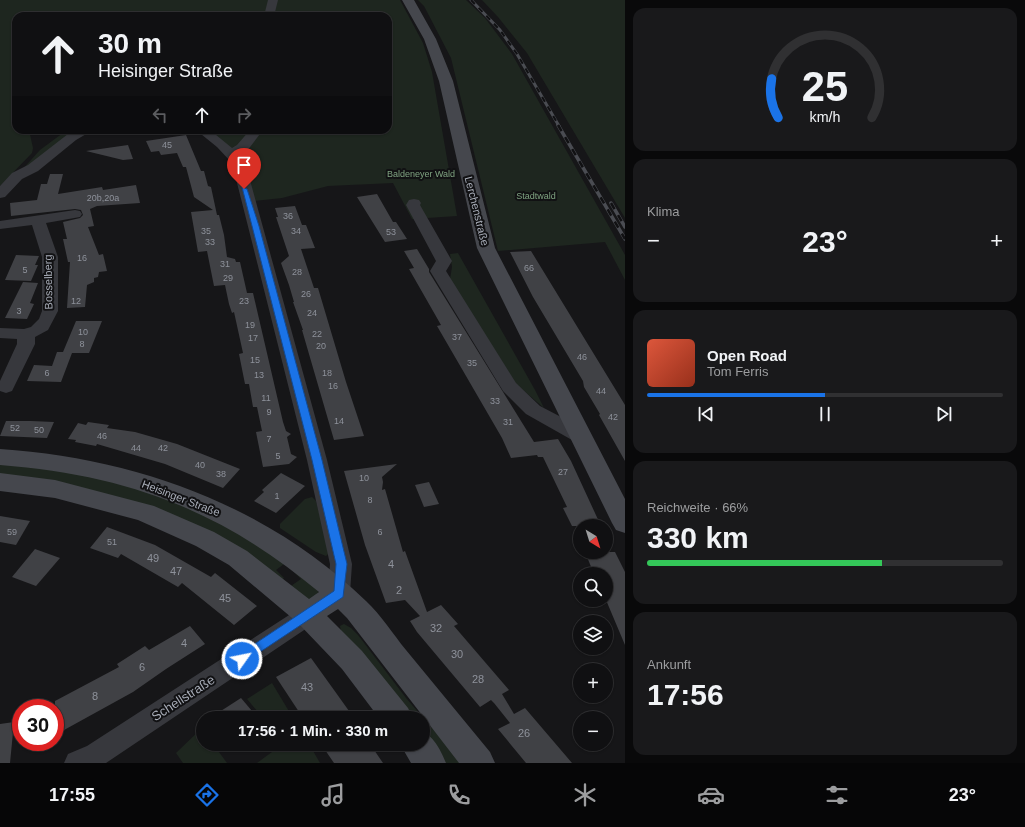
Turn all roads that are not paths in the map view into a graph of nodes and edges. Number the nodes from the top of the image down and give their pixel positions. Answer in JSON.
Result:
{"nodes":[{"id":1,"x":273,"y":0,"type":"edge"},
{"id":2,"x":408,"y":0,"type":"edge"},
{"id":3,"x":270,"y":12,"type":"edge"},
{"id":4,"x":78,"y":134,"type":"edge"},
{"id":5,"x":208,"y":134,"type":"edge"},
{"id":6,"x":254,"y":134,"type":"edge"},
{"id":7,"x":231,"y":153,"type":"junction"},
{"id":8,"x":0,"y":194,"type":"edge"},
{"id":9,"x":414,"y":203,"type":"dead end"},
{"id":10,"x":75,"y":214,"type":"dead end"},
{"id":11,"x":38,"y":220,"type":"junction"},
{"id":12,"x":0,"y":225,"type":"edge"},
{"id":13,"x":0,"y":333,"type":"edge"},
{"id":14,"x":26,"y":334,"type":"junction"},
{"id":15,"x":6,"y":387,"type":"dead end"},
{"id":16,"x":579,"y":436,"type":"junction"},
{"id":17,"x":0,"y":457,"type":"edge"},
{"id":18,"x":0,"y":482,"type":"edge"},
{"id":19,"x":625,"y":523,"type":"edge"},
{"id":20,"x":339,"y":593,"type":"junction"},
{"id":21,"x":308,"y":615,"type":"junction"},
{"id":22,"x":392,"y":711,"type":"edge"},
{"id":23,"x":421,"y":751,"type":"edge"},
{"id":24,"x":91,"y":760,"type":"edge"},
{"id":25,"x":430,"y":763,"type":"edge"},
{"id":26,"x":479,"y":763,"type":"edge"}],
"edges":[{"from":1,"to":3,"type":"street"},
{"from":2,"to":16,"type":"main road","name":"Lerchenstraße"},
{"from":4,"to":8,"type":"street"},
{"from":5,"to":7,"type":"street"},
{"from":6,"to":7,"type":"street"},
{"from":7,"to":20,"type":"street"},
{"from":9,"to":16,"type":"street"},
{"from":10,"to":11,"type":"street"},
{"from":11,"to":12,"type":"street"},
{"from":11,"to":14,"type":"street","name":"Bosselberg"},
{"from":13,"to":14,"type":"street","name":"Bosselberg"},
{"from":14,"to":15,"type":"street"},
{"from":16,"to":19,"type":"main road","name":"Lerchenstraße"},
{"from":17,"to":20,"type":"main road","name":"Heisinger Straße"},
{"from":18,"to":21,"type":"main road"},
{"from":20,"to":21,"type":"main road"},
{"from":20,"to":26,"type":"main road","name":"Heisinger Straße"},
{"from":21,"to":22,"type":"main road"},
{"from":21,"to":24,"type":"street","name":"Schellstraße"},
{"from":23,"to":25,"type":"main road"}]}
